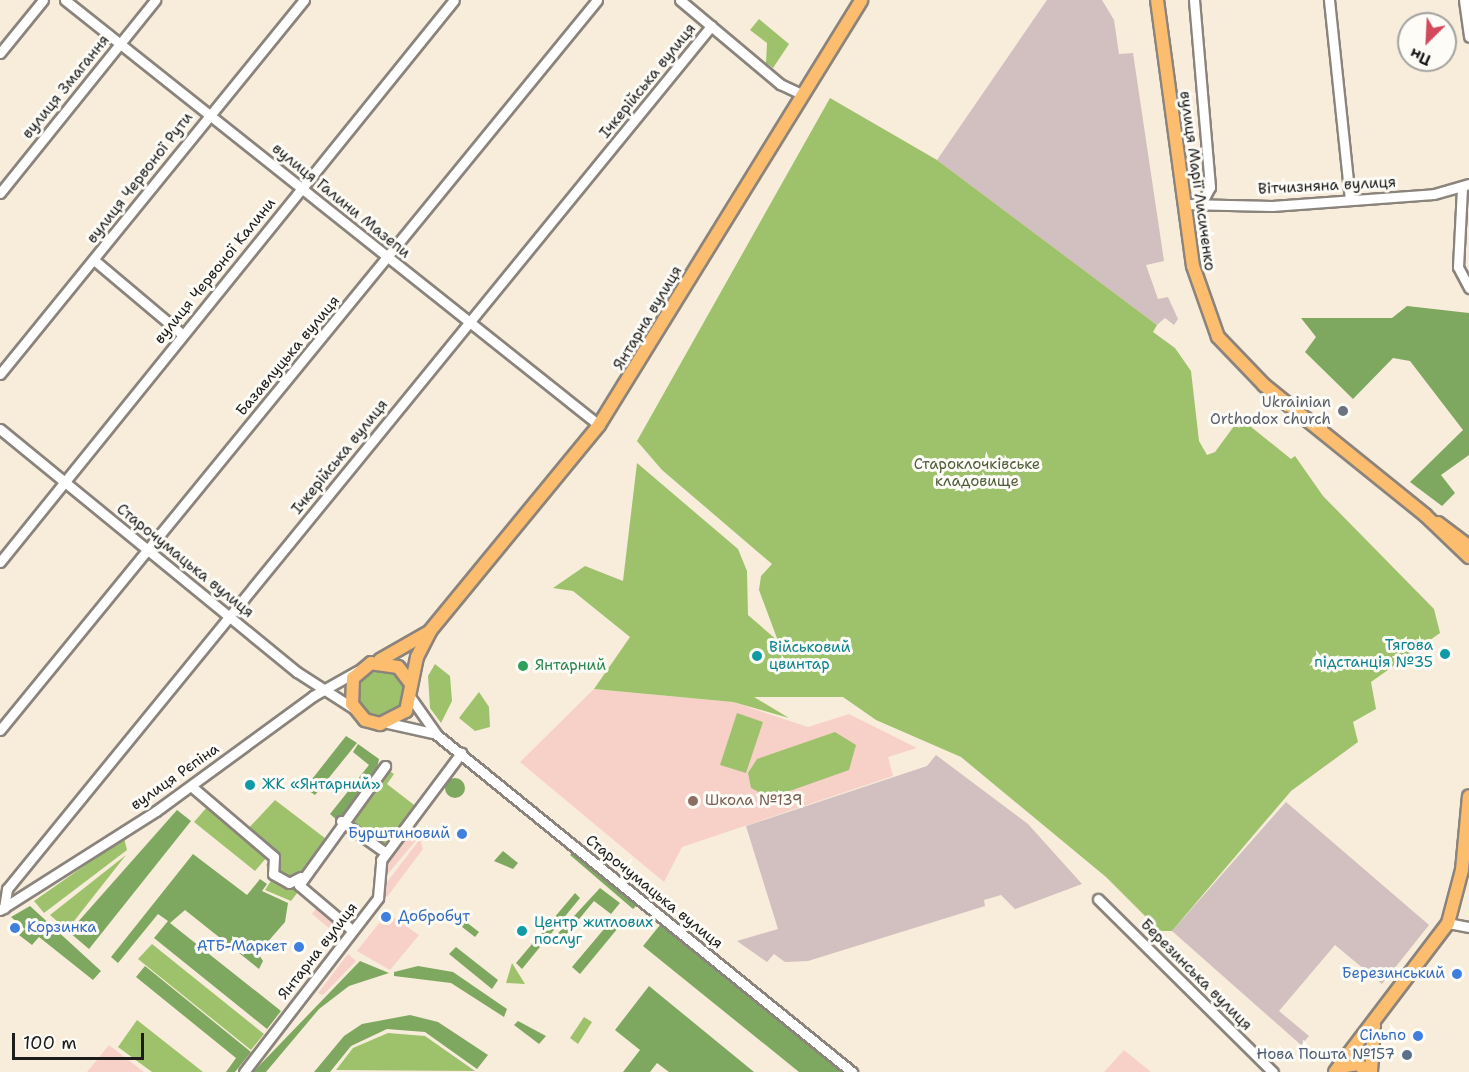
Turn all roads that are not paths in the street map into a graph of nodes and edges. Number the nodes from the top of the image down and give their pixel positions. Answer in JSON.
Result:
{"nodes":[{"id":1,"x":43,"y":0,"type":"edge"},
{"id":2,"x":65,"y":0,"type":"edge"},
{"id":3,"x":155,"y":0,"type":"edge"},
{"id":4,"x":304,"y":0,"type":"edge"},
{"id":5,"x":454,"y":0,"type":"edge"},
{"id":6,"x":597,"y":0,"type":"edge"},
{"id":7,"x":680,"y":0,"type":"edge"},
{"id":8,"x":861,"y":0,"type":"edge"},
{"id":9,"x":1157,"y":0,"type":"edge"},
{"id":10,"x":1194,"y":0,"type":"edge"},
{"id":11,"x":1329,"y":0,"type":"edge"},
{"id":12,"x":1464,"y":0,"type":"edge"},
{"id":13,"x":711,"y":27,"type":"junction"},
{"id":14,"x":1469,"y":36,"type":"edge"},
{"id":15,"x":121,"y":42,"type":"junction"},
{"id":16,"x":0,"y":53,"type":"edge"},
{"id":17,"x":801,"y":94,"type":"junction"},
{"id":18,"x":209,"y":114,"type":"junction"},
{"id":19,"x":1465,"y":186,"type":"edge"},
{"id":20,"x":301,"y":188,"type":"junction"},
{"id":21,"x":0,"y":193,"type":"edge"},
{"id":22,"x":1350,"y":200,"type":"junction"},
{"id":23,"x":1202,"y":202,"type":"junction"},
{"id":24,"x":1185,"y":204,"type":"junction"},
{"id":25,"x":388,"y":258,"type":"junction"},
{"id":26,"x":94,"y":260,"type":"junction"},
{"id":27,"x":1469,"y":288,"type":"edge"},
{"id":28,"x":469,"y":323,"type":"junction"},
{"id":29,"x":183,"y":335,"type":"junction"},
{"id":30,"x":0,"y":374,"type":"edge"},
{"id":31,"x":599,"y":425,"type":"junction"},
{"id":32,"x":0,"y":429,"type":"edge"},
{"id":33,"x":64,"y":481,"type":"junction"},
{"id":34,"x":1429,"y":518,"type":"junction"},
{"id":35,"x":1469,"y":546,"type":"edge"},
{"id":36,"x":148,"y":550,"type":"junction"},
{"id":37,"x":1469,"y":557,"type":"edge"},
{"id":38,"x":0,"y":561,"type":"edge"},
{"id":39,"x":228,"y":616,"type":"junction"},
{"id":40,"x":430,"y":631,"type":"junction"},
{"id":41,"x":377,"y":662,"type":"junction"},
{"id":42,"x":361,"y":668,"type":"junction"},
{"id":43,"x":411,"y":684,"type":"junction"},
{"id":44,"x":324,"y":688,"type":"junction"},
{"id":45,"x":411,"y":698,"type":"junction"},
{"id":46,"x":355,"y":710,"type":"junction"},
{"id":47,"x":388,"y":723,"type":"junction"},
{"id":48,"x":0,"y":730,"type":"edge"},
{"id":49,"x":437,"y":735,"type":"junction"},
{"id":50,"x":461,"y":753,"type":"junction"},
{"id":51,"x":385,"y":766,"type":"dead end"},
{"id":52,"x":191,"y":786,"type":"junction"},
{"id":53,"x":1469,"y":796,"type":"edge"},
{"id":54,"x":341,"y":821,"type":"junction"},
{"id":55,"x":386,"y":853,"type":"junction"},
{"id":56,"x":301,"y":877,"type":"junction"},
{"id":57,"x":1098,"y":899,"type":"dead end"},
{"id":58,"x":2,"y":909,"type":"edge"},
{"id":59,"x":1448,"y":922,"type":"junction"},
{"id":60,"x":1469,"y":927,"type":"edge"},
{"id":61,"x":352,"y":930,"type":"junction"},
{"id":62,"x":1375,"y":1021,"type":"junction"},
{"id":63,"x":1337,"y":1070,"type":"edge"},
{"id":64,"x":244,"y":1072,"type":"edge"},
{"id":65,"x":852,"y":1072,"type":"edge"},
{"id":66,"x":1273,"y":1072,"type":"edge"},
{"id":67,"x":1370,"y":1072,"type":"edge"}],
"edges":[{"from":1,"to":16,"type":"street"},
{"from":2,"to":15,"type":"street","name":"вулиця Галини Мазепи"},
{"from":3,"to":15,"type":"street","name":"вулиця Змагання"},
{"from":4,"to":18,"type":"street","name":"вулиця Червоної Рути"},
{"from":5,"to":20,"type":"street","name":"вулиця Червоної Калини"},
{"from":6,"to":25,"type":"street","name":"Базавлуцька вулиця"},
{"from":7,"to":13,"type":"street"},
{"from":8,"to":17,"type":"main road","name":"Янтарна вулиця"},
{"from":9,"to":24,"type":"main road","name":"вулиця Марії Лисиченко"},
{"from":10,"to":23,"type":"street"},
{"from":11,"to":22,"type":"street"},
{"from":12,"to":14,"type":"street"},
{"from":13,"to":17,"type":"street"},
{"from":13,"to":28,"type":"street","name":"Ічкерійська вулиця"},
{"from":15,"to":18,"type":"street","name":"вулиця Галини Мазепи"},
{"from":15,"to":21,"type":"street","name":"вулиця Змагання"},
{"from":17,"to":31,"type":"main road","name":"Янтарна вулиця"},
{"from":18,"to":20,"type":"street","name":"вулиця Галини Мазепи"},
{"from":18,"to":26,"type":"street","name":"вулиця Червоної Рути"},
{"from":19,"to":22,"type":"street","name":"Вітчизняна вулиця"},
{"from":19,"to":27,"type":"street"},
{"from":20,"to":25,"type":"street","name":"вулиця Галини Мазепи"},
{"from":20,"to":29,"type":"street","name":"вулиця Червоної Калини"},
{"from":22,"to":23,"type":"street","name":"Вітчизняна вулиця"},
{"from":23,"to":24,"type":"street","name":"Вітчизняна вулиця"},
{"from":24,"to":34,"type":"main road","name":"вулиця Марії Лисиченко"},
{"from":25,"to":28,"type":"street","name":"вулиця Галини Мазепи"},
{"from":25,"to":36,"type":"street","name":"Базавлуцька вулиця"},
{"from":26,"to":29,"type":"street"},
{"from":26,"to":30,"type":"street","name":"вулиця Червоної Рути"},
{"from":28,"to":31,"type":"street","name":"вулиця Галини Мазепи"},
{"from":28,"to":39,"type":"street","name":"Ічкерійська вулиця"},
{"from":29,"to":33,"type":"street","name":"вулиця Червоної Калини"},
{"from":31,"to":40,"type":"main road","name":"Янтарна вулиця"},
{"from":32,"to":33,"type":"street","name":"Старочумацька вулиця"},
{"from":33,"to":36,"type":"street","name":"Старочумацька вулиця"},
{"from":33,"to":38,"type":"street","name":"вулиця Червоної Калини"},
{"from":34,"to":35,"type":"main road","name":"вулиця Марії Лисиченко"},
{"from":34,"to":37,"type":"main road","name":"вулиця Марії Лисиченко"},
{"from":36,"to":39,"type":"street","name":"Старочумацька вулиця"},
{"from":36,"to":48,"type":"street","name":"Базавлуцька вулиця"},
{"from":39,"to":44,"type":"street","name":"Старочумацька вулиця"},
{"from":39,"to":58,"type":"street","name":"Ічкерійська вулиця"},
{"from":40,"to":41,"type":"main road","name":"Янтарна вулиця"},
{"from":40,"to":43,"type":"main road","name":"Янтарна вулиця"},
{"from":41,"to":42,"type":"main road"},
{"from":41,"to":43,"type":"main road"},
{"from":42,"to":44,"type":"street","name":"вулиця Рєпіна"},
{"from":42,"to":46,"type":"main road"},
{"from":43,"to":45,"type":"main road"},
{"from":44,"to":46,"type":"street","name":"Старочумацька вулиця"},
{"from":44,"to":52,"type":"street","name":"вулиця Рєпіна"},
{"from":45,"to":47,"type":"main road"},
{"from":45,"to":49,"type":"street","name":"Старочумацька вулиця"},
{"from":46,"to":47,"type":"main road","name":"Старочумацька вулиця"},
{"from":47,"to":49,"type":"street","name":"Старочумацька вулиця"},
{"from":49,"to":50,"type":"street","name":"Старочумацька вулиця"},
{"from":50,"to":55,"type":"street","name":"Янтарна вулиця"},
{"from":50,"to":65,"type":"street","name":"Старочумацька вулиця"},
{"from":51,"to":54,"type":"street"},
{"from":52,"to":56,"type":"street"},
{"from":52,"to":58,"type":"street","name":"вулиця Рєпіна"},
{"from":53,"to":59,"type":"main road"},
{"from":54,"to":55,"type":"street"},
{"from":54,"to":56,"type":"street"},
{"from":55,"to":61,"type":"street","name":"Янтарна вулиця"},
{"from":56,"to":61,"type":"street"},
{"from":57,"to":66,"type":"street","name":"Березинська вулиця"},
{"from":59,"to":60,"type":"street"},
{"from":59,"to":62,"type":"main road"},
{"from":61,"to":64,"type":"street","name":"Янтарна вулиця"},
{"from":62,"to":63,"type":"main road"},
{"from":62,"to":67,"type":"main road"},
{"from":63,"to":67,"type":"main road"}]}
